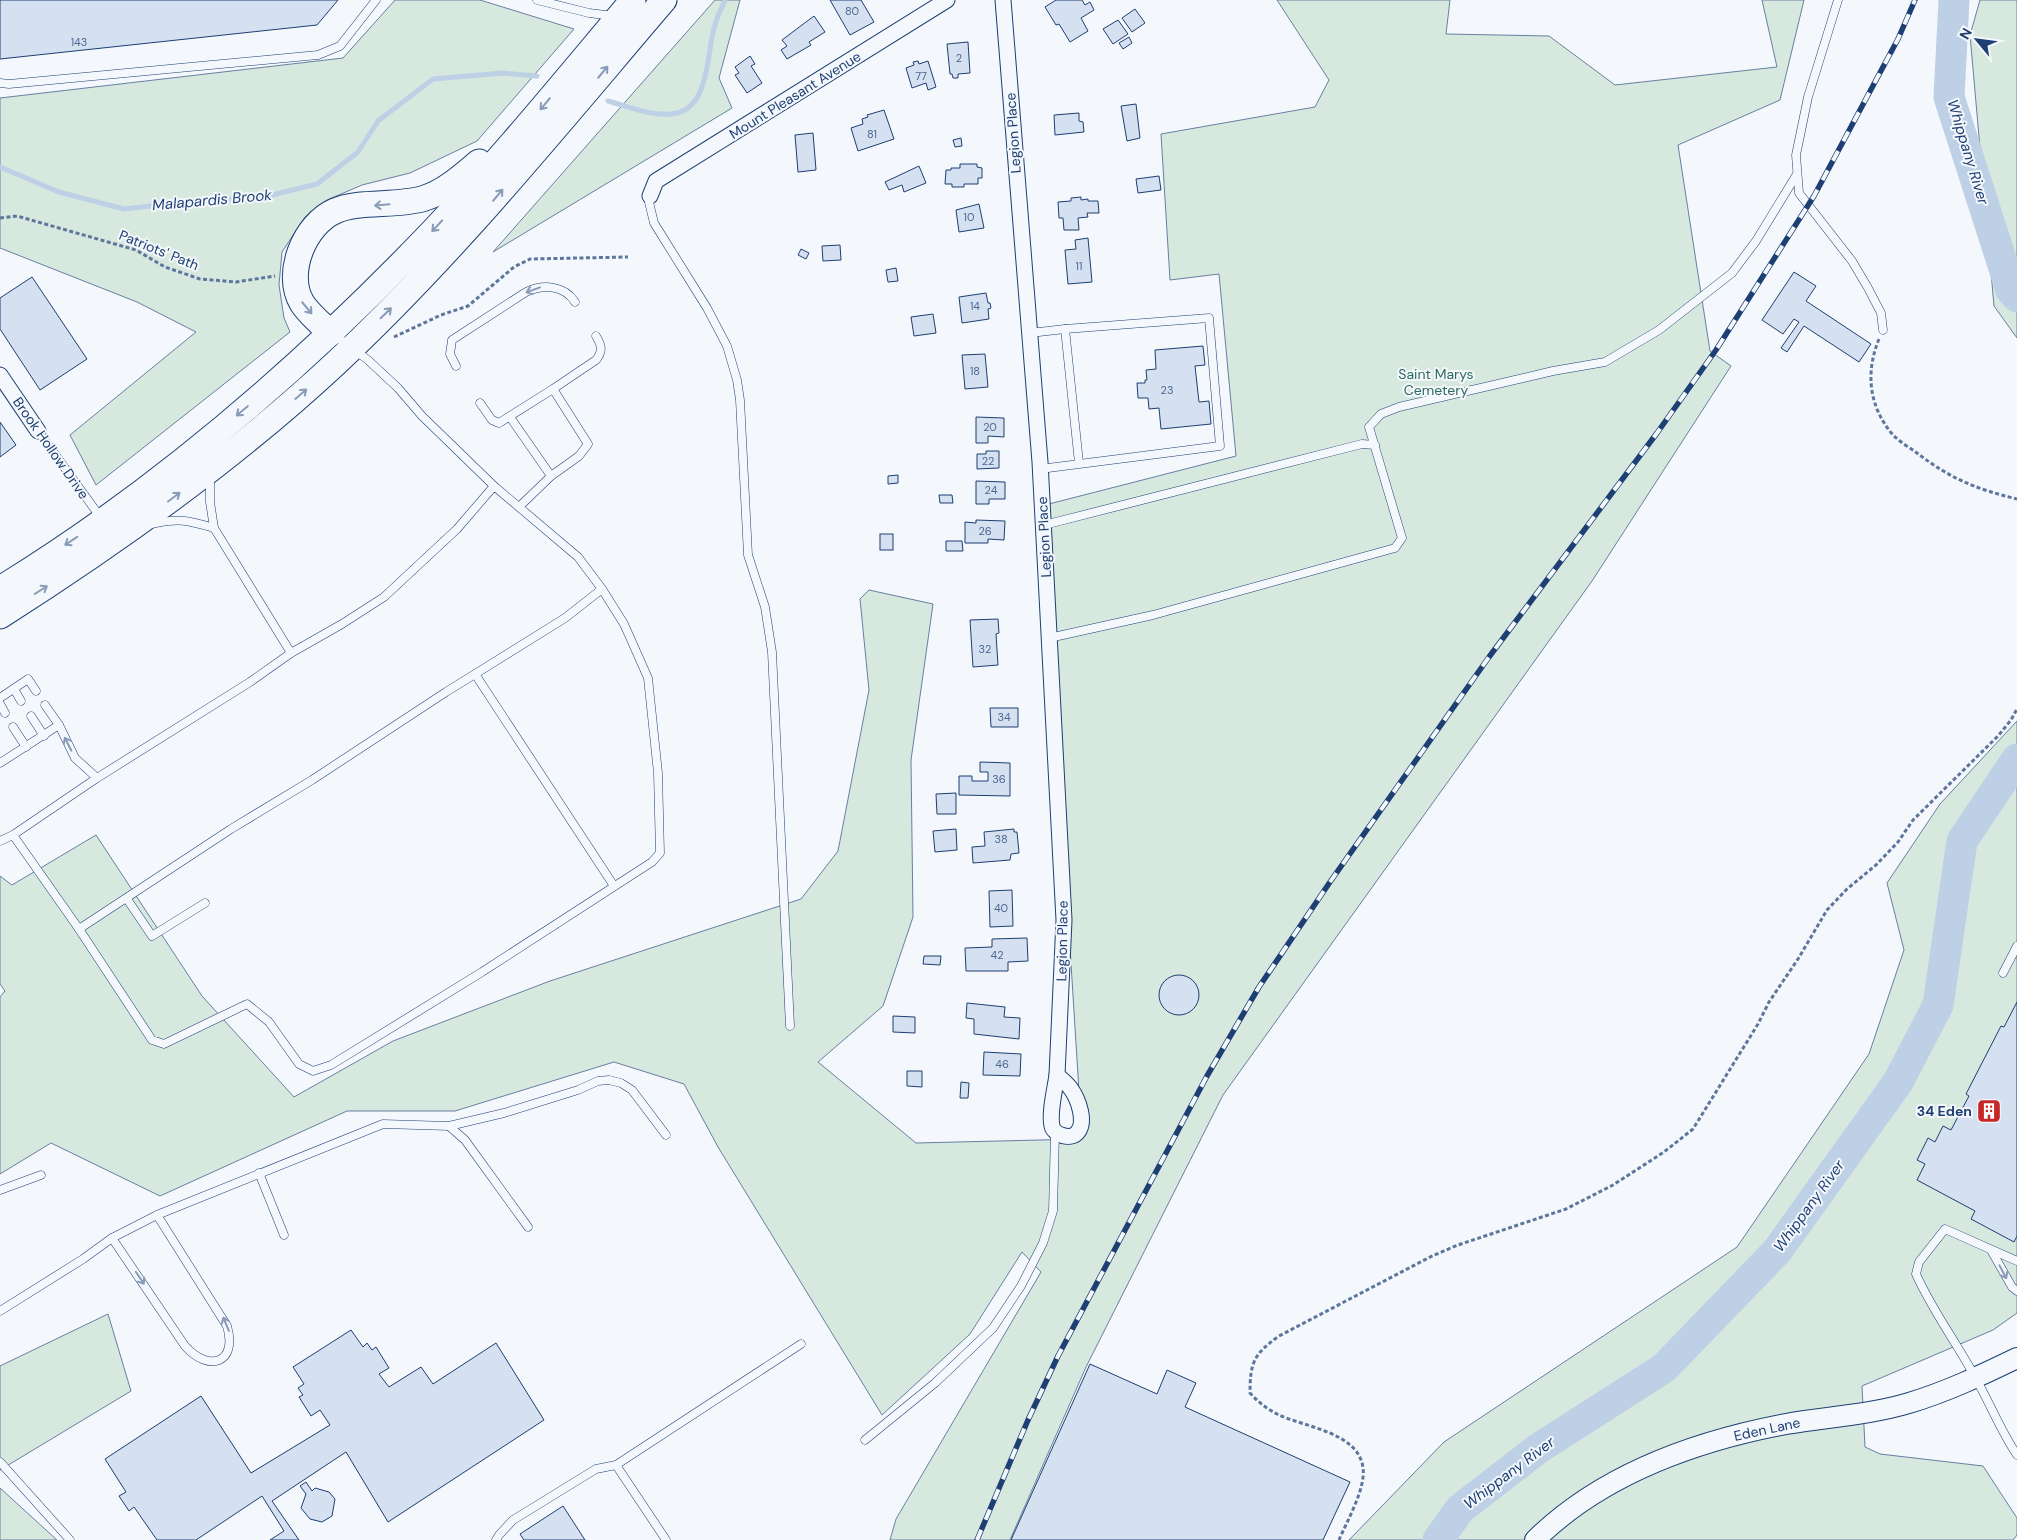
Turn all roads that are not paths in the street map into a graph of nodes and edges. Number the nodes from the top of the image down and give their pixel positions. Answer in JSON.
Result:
{"nodes":[{"id":1,"x":376,"y":0,"type":"edge"},
{"id":2,"x":537,"y":0,"type":"edge"},
{"id":3,"x":664,"y":0,"type":"edge"},
{"id":4,"x":947,"y":0,"type":"edge"},
{"id":5,"x":1003,"y":0,"type":"edge"},
{"id":6,"x":1838,"y":0,"type":"edge"},
{"id":7,"x":626,"y":9,"type":"edge"},
{"id":8,"x":0,"y":83,"type":"edge"},
{"id":9,"x":528,"y":123,"type":"junction"},
{"id":10,"x":1797,"y":174,"type":"junction"},
{"id":11,"x":650,"y":196,"type":"joint"},
{"id":12,"x":575,"y":302,"type":"dead end"},
{"id":13,"x":1065,"y":329,"type":"junction"},
{"id":14,"x":1883,"y":330,"type":"road end"},
{"id":15,"x":331,"y":333,"type":"junction"},
{"id":16,"x":1030,"y":333,"type":"junction"},
{"id":17,"x":596,"y":336,"type":"dead end"},
{"id":18,"x":351,"y":347,"type":"junction"},
{"id":19,"x":456,"y":366,"type":"dead end"},
{"id":20,"x":0,"y":375,"type":"edge"},
{"id":21,"x":553,"y":389,"type":"junction"},
{"id":22,"x":480,"y":403,"type":"dead end"},
{"id":23,"x":510,"y":417,"type":"junction"},
{"id":24,"x":38,"y":431,"type":"joint"},
{"id":25,"x":1375,"y":445,"type":"junction"},
{"id":26,"x":1079,"y":463,"type":"junction"},
{"id":27,"x":212,"y":468,"type":"junction"},
{"id":28,"x":1040,"y":469,"type":"junction"},
{"id":29,"x":551,"y":476,"type":"junction"},
{"id":30,"x":494,"y":486,"type":"junction"},
{"id":31,"x":518,"y":507,"type":"junction"},
{"id":32,"x":102,"y":520,"type":"junction"},
{"id":33,"x":1044,"y":525,"type":"junction"},
{"id":34,"x":132,"y":528,"type":"junction"},
{"id":35,"x":214,"y":528,"type":"junction"},
{"id":36,"x":0,"y":589,"type":"edge"},
{"id":37,"x":602,"y":589,"type":"junction"},
{"id":38,"x":0,"y":616,"type":"edge"},
{"id":39,"x":1050,"y":638,"type":"junction"},
{"id":40,"x":291,"y":653,"type":"junction"},
{"id":41,"x":475,"y":674,"type":"junction"},
{"id":42,"x":14,"y":689,"type":"junction"},
{"id":43,"x":36,"y":691,"type":"dead end"},
{"id":44,"x":0,"y":698,"type":"edge"},
{"id":45,"x":21,"y":701,"type":"dead end"},
{"id":46,"x":0,"y":704,"type":"edge"},
{"id":47,"x":45,"y":705,"type":"dead end"},
{"id":48,"x":5,"y":713,"type":"dead end"},
{"id":49,"x":31,"y":716,"type":"dead end"},
{"id":50,"x":58,"y":725,"type":"junction"},
{"id":51,"x":14,"y":726,"type":"dead end"},
{"id":52,"x":44,"y":736,"type":"junction"},
{"id":53,"x":26,"y":747,"type":"junction"},
{"id":54,"x":0,"y":763,"type":"edge"},
{"id":55,"x":97,"y":778,"type":"junction"},
{"id":56,"x":13,"y":835,"type":"junction"},
{"id":57,"x":0,"y":841,"type":"edge"},
{"id":58,"x":614,"y":886,"type":"junction"},
{"id":59,"x":126,"y":899,"type":"junction"},
{"id":60,"x":205,"y":903,"type":"dead end"},
{"id":61,"x":79,"y":928,"type":"junction"},
{"id":62,"x":2017,"y":946,"type":"edge"},
{"id":63,"x":2003,"y":972,"type":"dead end"},
{"id":64,"x":790,"y":1026,"type":"dead end"},
{"id":65,"x":1057,"y":1075,"type":"junction"},
{"id":66,"x":449,"y":1126,"type":"junction"},
{"id":67,"x":1055,"y":1132,"type":"junction"},
{"id":68,"x":666,"y":1135,"type":"dead end"},
{"id":69,"x":259,"y":1173,"type":"junction"},
{"id":70,"x":42,"y":1175,"type":"dead end"},
{"id":71,"x":0,"y":1190,"type":"edge"},
{"id":72,"x":157,"y":1215,"type":"junction"},
{"id":73,"x":528,"y":1226,"type":"dead end"},
{"id":74,"x":284,"y":1235,"type":"dead end"},
{"id":75,"x":112,"y":1238,"type":"junction"},
{"id":76,"x":1991,"y":1250,"type":"junction"},
{"id":77,"x":2017,"y":1261,"type":"edge"},
{"id":78,"x":2017,"y":1291,"type":"edge"},
{"id":79,"x":0,"y":1311,"type":"edge"},
{"id":80,"x":801,"y":1344,"type":"dead end"},
{"id":81,"x":2017,"y":1358,"type":"edge"},
{"id":82,"x":1976,"y":1378,"type":"junction"},
{"id":83,"x":865,"y":1440,"type":"dead end"},
{"id":84,"x":2017,"y":1455,"type":"edge"},
{"id":85,"x":0,"y":1462,"type":"edge"},
{"id":86,"x":616,"y":1465,"type":"junction"},
{"id":87,"x":70,"y":1540,"type":"edge"},
{"id":88,"x":496,"y":1540,"type":"edge"},
{"id":89,"x":666,"y":1540,"type":"edge"},
{"id":90,"x":1535,"y":1540,"type":"edge"}],
"edges":[{"from":1,"to":8,"type":"lane"},
{"from":2,"to":7,"type":"lane"},
{"from":18,"to":3,"type":"main road","one_way":true},
{"from":4,"to":11,"type":"street","name":"Mount Pleasant Avenue"},
{"from":5,"to":16,"type":"street","name":"Legion Place"},
{"from":6,"to":10,"type":"lane"},
{"from":7,"to":9,"type":"main road","one_way":true},
{"from":9,"to":15,"type":"main road","one_way":true},
{"from":9,"to":15,"type":"main road","one_way":true},
{"from":10,"to":14,"type":"lane"},
{"from":10,"to":25,"type":"lane"},
{"from":11,"to":64,"type":"lane"},
{"from":12,"to":19,"type":"lane","one_way":true},
{"from":13,"to":16,"type":"lane"},
{"from":13,"to":26,"type":"lane"},
{"from":13,"to":26,"type":"lane"},
{"from":15,"to":18,"type":"lane"},
{"from":15,"to":32,"type":"main road","one_way":true},
{"from":16,"to":28,"type":"street","name":"Legion Place"},
{"from":17,"to":21,"type":"lane"},
{"from":27,"to":18,"type":"main road","one_way":true},
{"from":18,"to":30,"type":"lane"},
{"from":20,"to":24,"type":"street","name":"Brook Hollow Drive"},
{"from":21,"to":23,"type":"lane"},
{"from":21,"to":29,"type":"lane"},
{"from":22,"to":23,"type":"lane"},
{"from":23,"to":29,"type":"lane"},
{"from":24,"to":32,"type":"lane","name":"Brook Hollow Drive"},
{"from":25,"to":33,"type":"lane"},
{"from":25,"to":39,"type":"lane"},
{"from":26,"to":28,"type":"lane"},
{"from":34,"to":27,"type":"main road","one_way":true},
{"from":27,"to":35,"type":"lane"},
{"from":28,"to":33,"type":"street","name":"Legion Place"},
{"from":29,"to":31,"type":"lane"},
{"from":30,"to":31,"type":"lane"},
{"from":30,"to":40,"type":"lane"},
{"from":31,"to":37,"type":"lane"},
{"from":32,"to":36,"type":"main road","one_way":true},
{"from":33,"to":39,"type":"street","name":"Legion Place"},
{"from":34,"to":35,"type":"lane"},
{"from":38,"to":34,"type":"main road","one_way":true},
{"from":35,"to":40,"type":"lane"},
{"from":37,"to":41,"type":"lane"},
{"from":37,"to":58,"type":"lane"},
{"from":39,"to":65,"type":"street","name":"Legion Place"},
{"from":40,"to":55,"type":"lane"},
{"from":41,"to":58,"type":"lane"},
{"from":41,"to":59,"type":"lane"},
{"from":42,"to":43,"type":"lane"},
{"from":42,"to":44,"type":"lane"},
{"from":42,"to":45,"type":"lane"},
{"from":46,"to":48,"type":"lane"},
{"from":47,"to":50,"type":"lane"},
{"from":49,"to":52,"type":"lane"},
{"from":50,"to":52,"type":"lane"},
{"from":55,"to":50,"type":"lane","one_way":true},
{"from":51,"to":53,"type":"lane"},
{"from":52,"to":53,"type":"lane"},
{"from":53,"to":54,"type":"lane"},
{"from":55,"to":56,"type":"lane"},
{"from":56,"to":57,"type":"lane"},
{"from":56,"to":61,"type":"lane"},
{"from":58,"to":61,"type":"lane"},
{"from":59,"to":60,"type":"lane"},
{"from":59,"to":61,"type":"lane"},
{"from":62,"to":63,"type":"lane"},
{"from":65,"to":67,"type":"street","name":"Legion Place"},
{"from":65,"to":67,"type":"street"},
{"from":66,"to":68,"type":"lane"},
{"from":66,"to":69,"type":"lane"},
{"from":66,"to":73,"type":"lane"},
{"from":67,"to":83,"type":"lane"},
{"from":69,"to":72,"type":"lane"},
{"from":69,"to":74,"type":"lane"},
{"from":70,"to":71,"type":"lane"},
{"from":72,"to":75,"type":"lane"},
{"from":75,"to":72,"type":"lane","one_way":true},
{"from":75,"to":79,"type":"lane"},
{"from":76,"to":77,"type":"lane"},
{"from":76,"to":78,"type":"lane","one_way":true},
{"from":76,"to":82,"type":"lane"},
{"from":80,"to":86,"type":"lane"},
{"from":81,"to":82,"type":"street","name":"Eden Lane"},
{"from":82,"to":84,"type":"lane"},
{"from":82,"to":90,"type":"street","name":"Eden Lane"},
{"from":85,"to":87,"type":"lane"},
{"from":86,"to":88,"type":"lane"},
{"from":86,"to":89,"type":"lane"}]}
